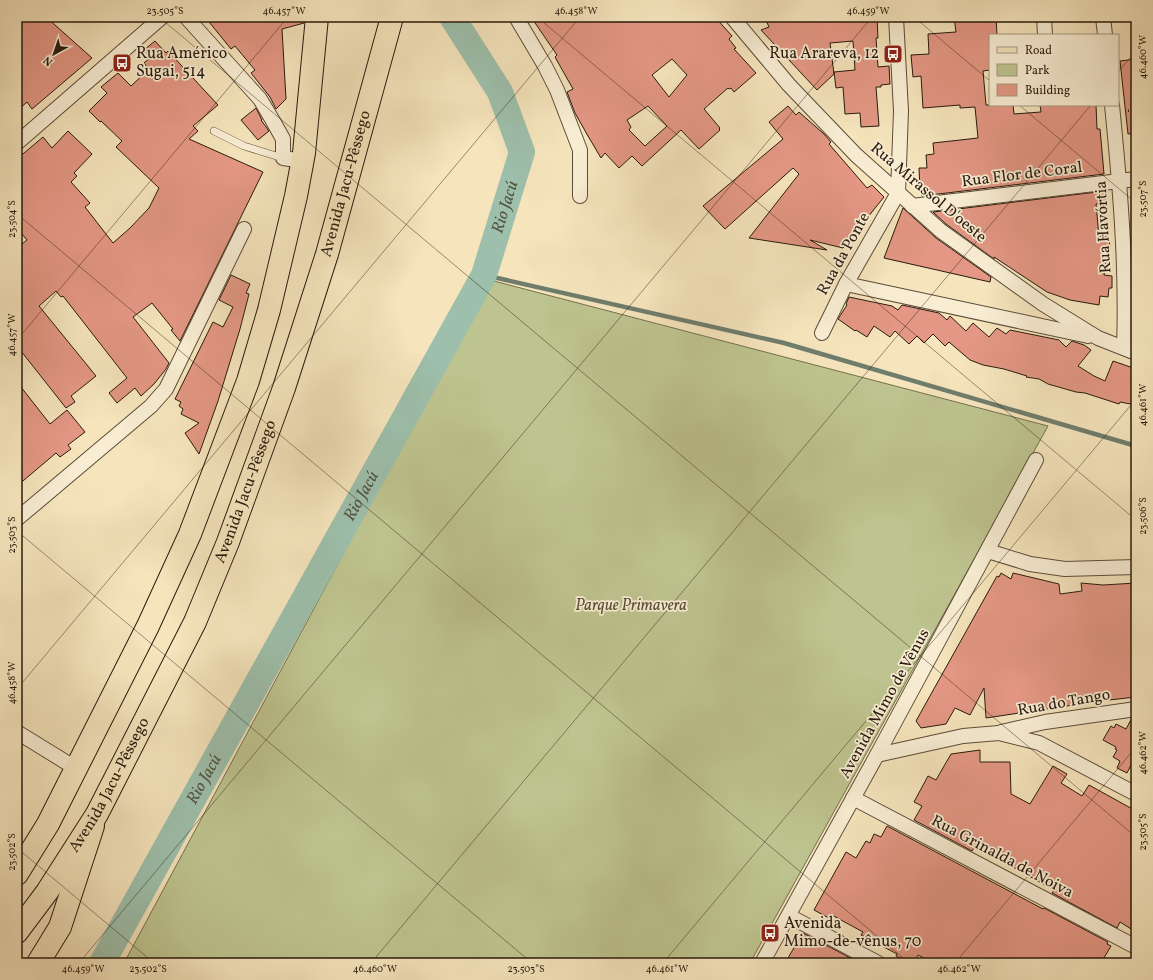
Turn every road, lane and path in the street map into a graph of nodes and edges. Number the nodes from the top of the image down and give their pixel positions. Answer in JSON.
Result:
{"nodes":[{"id":1,"x":162,"y":17,"type":"edge"},
{"id":2,"x":186,"y":17,"type":"edge"},
{"id":3,"x":317,"y":17,"type":"edge"},
{"id":4,"x":392,"y":17,"type":"edge"},
{"id":5,"x":516,"y":17,"type":"edge"},
{"id":6,"x":732,"y":17,"type":"edge"},
{"id":7,"x":896,"y":17,"type":"edge"},
{"id":8,"x":1044,"y":17,"type":"edge"},
{"id":9,"x":1103,"y":17,"type":"edge"},
{"id":10,"x":1045,"y":34,"type":"edge"},
{"id":11,"x":1105,"y":34,"type":"edge"},
{"id":12,"x":1112,"y":106,"type":"edge"},
{"id":13,"x":214,"y":131,"type":"dead end"},
{"id":14,"x":17,"y":143,"type":"edge"},
{"id":15,"x":293,"y":159,"type":"junction"},
{"id":16,"x":1136,"y":179,"type":"edge"},
{"id":17,"x":1119,"y":180,"type":"junction"},
{"id":18,"x":898,"y":193,"type":"junction"},
{"id":19,"x":580,"y":196,"type":"dead end"},
{"id":20,"x":912,"y":206,"type":"junction"},
{"id":21,"x":244,"y":229,"type":"dead end"},
{"id":22,"x":846,"y":284,"type":"junction"},
{"id":23,"x":822,"y":333,"type":"dead end"},
{"id":24,"x":1098,"y":338,"type":"junction"},
{"id":25,"x":1130,"y":351,"type":"edge"},
{"id":26,"x":1036,"y":460,"type":"dead end"},
{"id":27,"x":17,"y":519,"type":"edge"},
{"id":28,"x":988,"y":551,"type":"junction"},
{"id":29,"x":1136,"y":567,"type":"edge"},
{"id":30,"x":1136,"y":708,"type":"edge"},
{"id":31,"x":17,"y":732,"type":"edge"},
{"id":32,"x":999,"y":733,"type":"junction"},
{"id":33,"x":877,"y":755,"type":"junction"},
{"id":34,"x":77,"y":769,"type":"junction"},
{"id":35,"x":1136,"y":794,"type":"edge"},
{"id":36,"x":853,"y":798,"type":"junction"},
{"id":37,"x":98,"y":814,"type":"junction"},
{"id":38,"x":17,"y":874,"type":"edge"},
{"id":39,"x":789,"y":916,"type":"junction"},
{"id":40,"x":17,"y":932,"type":"edge"},
{"id":41,"x":1136,"y":947,"type":"edge"},
{"id":42,"x":38,"y":963,"type":"edge"},
{"id":43,"x":762,"y":963,"type":"edge"},
{"id":44,"x":878,"y":963,"type":"edge"}],
"edges":[{"from":1,"to":14,"type":"street"},
{"from":2,"to":15,"type":"street"},
{"from":3,"to":15,"type":"main road"},
{"from":4,"to":37,"type":"main road","name":"Avenida Jacu-Pêssego"},
{"from":5,"to":19,"type":"street"},
{"from":6,"to":18,"type":"street","name":"Rua Mirassol D'oeste"},
{"from":7,"to":18,"type":"street"},
{"from":8,"to":10,"type":"street"},
{"from":9,"to":11,"type":"street"},
{"from":12,"to":17,"type":"street","name":"Rua Havórtia"},
{"from":13,"to":15,"type":"lane"},
{"from":15,"to":34,"type":"main road"},
{"from":16,"to":17,"type":"street","name":"Rua Flor de Coral"},
{"from":17,"to":20,"type":"street","name":"Rua Flor de Coral"},
{"from":17,"to":25,"type":"street","name":"Rua Havórtia"},
{"from":18,"to":20,"type":"street","name":"Rua Mirassol D'oeste"},
{"from":18,"to":22,"type":"street","name":"Rua da Ponte"},
{"from":20,"to":24,"type":"street","name":"Rua Mirassol D'oeste"},
{"from":21,"to":27,"type":"street"},
{"from":22,"to":23,"type":"street","name":"Rua da Ponte"},
{"from":22,"to":24,"type":"street"},
{"from":24,"to":25,"type":"street","name":"Rua Mirassol D'oeste"},
{"from":26,"to":28,"type":"street","name":"Avenida Mimo de Vênus"},
{"from":28,"to":29,"type":"street"},
{"from":28,"to":33,"type":"street","name":"Avenida Mimo de Vênus"},
{"from":30,"to":32,"type":"street","name":"Rua do Tango"},
{"from":31,"to":34,"type":"street"},
{"from":32,"to":33,"type":"street"},
{"from":32,"to":35,"type":"street"},
{"from":33,"to":36,"type":"street","name":"Avenida Mimo de Vênus"},
{"from":34,"to":38,"type":"main road"},
{"from":36,"to":39,"type":"street","name":"Avenida Mimo de Vênus"},
{"from":36,"to":41,"type":"street","name":"Rua Grinalda de Noiva"},
{"from":37,"to":40,"type":"main road","name":"Avenida Jacu-Pêssego"},
{"from":37,"to":42,"type":"main road"},
{"from":39,"to":43,"type":"street","name":"Avenida Mimo de Vênus"},
{"from":39,"to":44,"type":"street"}]}
